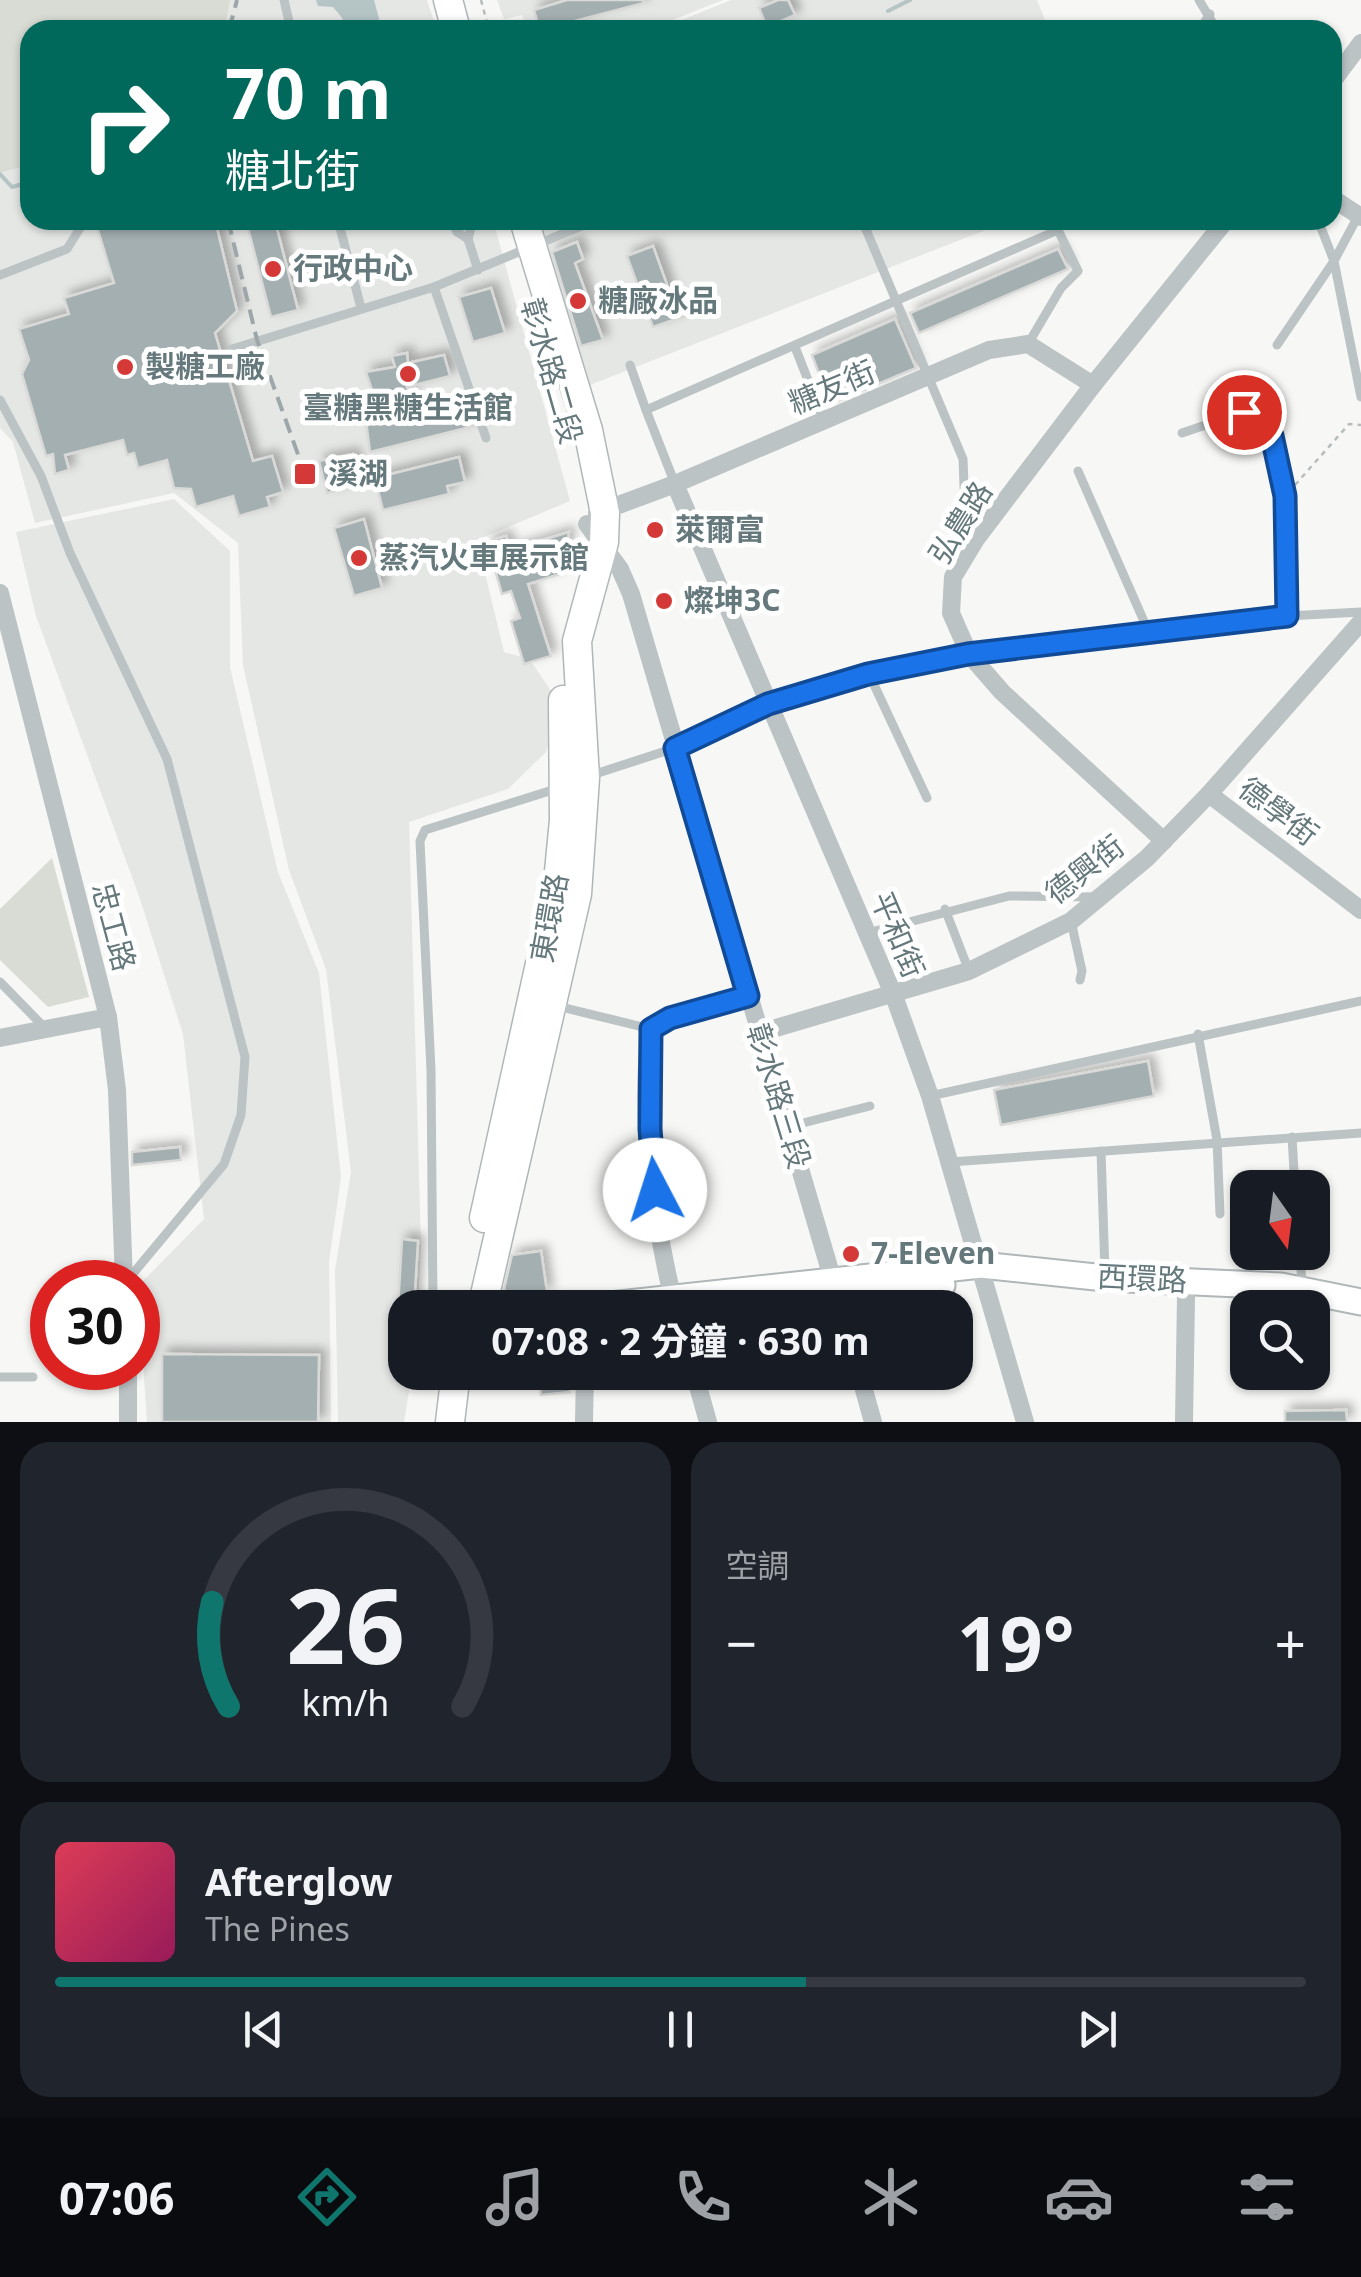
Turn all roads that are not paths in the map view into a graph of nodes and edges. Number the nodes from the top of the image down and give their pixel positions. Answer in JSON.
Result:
{"nodes":[{"id":1,"x":1199,"y":0,"type":"edge"},
{"id":2,"x":1210,"y":14,"type":"junction"},
{"id":3,"x":1206,"y":20,"type":"edge"},
{"id":4,"x":1213,"y":20,"type":"edge"},
{"id":5,"x":1361,"y":43,"type":"edge"},
{"id":6,"x":1342,"y":69,"type":"edge"},
{"id":7,"x":1360,"y":217,"type":"edge"},
{"id":8,"x":79,"y":230,"type":"edge"},
{"id":9,"x":341,"y":230,"type":"edge"},
{"id":10,"x":459,"y":230,"type":"edge"},
{"id":11,"x":470,"y":230,"type":"edge"},
{"id":12,"x":513,"y":230,"type":"edge"},
{"id":13,"x":524,"y":230,"type":"edge"},
{"id":14,"x":573,"y":230,"type":"edge"},
{"id":15,"x":866,"y":230,"type":"edge"},
{"id":16,"x":1218,"y":230,"type":"edge"},
{"id":17,"x":1322,"y":230,"type":"edge"},
{"id":18,"x":468,"y":239,"type":"junction"},
{"id":19,"x":524,"y":251,"type":"junction"},
{"id":20,"x":1334,"y":261,"type":"junction"},
{"id":21,"x":478,"y":270,"type":"junction"},
{"id":22,"x":0,"y":275,"type":"edge"},
{"id":23,"x":434,"y":287,"type":"junction"},
{"id":24,"x":894,"y":302,"type":"junction"},
{"id":25,"x":362,"y":308,"type":"junction"},
{"id":26,"x":1028,"y":344,"type":"junction"},
{"id":27,"x":1277,"y":344,"type":"dead end"},
{"id":28,"x":795,"y":347,"type":"junction"},
{"id":29,"x":232,"y":349,"type":"dead end"},
{"id":30,"x":630,"y":366,"type":"dead end"},
{"id":31,"x":928,"y":378,"type":"junction"},
{"id":32,"x":1093,"y":385,"type":"junction"},
{"id":33,"x":1361,"y":397,"type":"edge"},
{"id":34,"x":0,"y":400,"type":"edge"},
{"id":35,"x":646,"y":410,"type":"junction"},
{"id":36,"x":824,"y":421,"type":"junction"},
{"id":37,"x":588,"y":430,"type":"joint"},
{"id":38,"x":1182,"y":433,"type":"dead end"},
{"id":39,"x":486,"y":438,"type":"dead end"},
{"id":40,"x":1078,"y":471,"type":"dead end"},
{"id":41,"x":674,"y":484,"type":"junction"},
{"id":42,"x":596,"y":523,"type":"junction"},
{"id":43,"x":976,"y":540,"type":"junction"},
{"id":44,"x":0,"y":593,"type":"edge"},
{"id":45,"x":1361,"y":612,"type":"edge"},
{"id":46,"x":1287,"y":616,"type":"junction"},
{"id":47,"x":1361,"y":622,"type":"edge"},
{"id":48,"x":1150,"y":635,"type":"junction"},
{"id":49,"x":968,"y":654,"type":"junction"},
{"id":50,"x":868,"y":674,"type":"junction"},
{"id":51,"x":768,"y":704,"type":"junction"},
{"id":52,"x":675,"y":748,"type":"junction"},
{"id":53,"x":574,"y":783,"type":"junction"},
{"id":54,"x":1210,"y":794,"type":"junction"},
{"id":55,"x":927,"y":798,"type":"dead end"},
{"id":56,"x":1164,"y":840,"type":"junction"},
{"id":57,"x":1099,"y":897,"type":"junction"},
{"id":58,"x":945,"y":910,"type":"junction"},
{"id":59,"x":1361,"y":910,"type":"edge"},
{"id":60,"x":1071,"y":921,"type":"junction"},
{"id":61,"x":866,"y":933,"type":"junction"},
{"id":62,"x":968,"y":971,"type":"junction"},
{"id":63,"x":1080,"y":980,"type":"dead end"},
{"id":64,"x":0,"y":982,"type":"edge"},
{"id":65,"x":748,"y":996,"type":"junction"},
{"id":66,"x":894,"y":996,"type":"junction"},
{"id":67,"x":1361,"y":1001,"type":"edge"},
{"id":68,"x":554,"y":1005,"type":"junction"},
{"id":69,"x":108,"y":1017,"type":"junction"},
{"id":70,"x":46,"y":1029,"type":"junction"},
{"id":71,"x":651,"y":1029,"type":"junction"},
{"id":72,"x":759,"y":1033,"type":"junction"},
{"id":73,"x":1198,"y":1034,"type":"junction"},
{"id":74,"x":0,"y":1038,"type":"edge"},
{"id":75,"x":930,"y":1096,"type":"junction"},
{"id":76,"x":870,"y":1106,"type":"dead end"},
{"id":77,"x":787,"y":1127,"type":"junction"},
{"id":78,"x":1361,"y":1133,"type":"edge"},
{"id":79,"x":1292,"y":1136,"type":"junction"},
{"id":80,"x":1217,"y":1140,"type":"junction"},
{"id":81,"x":1101,"y":1151,"type":"junction"},
{"id":82,"x":949,"y":1162,"type":"junction"},
{"id":83,"x":1294,"y":1170,"type":"edge"},
{"id":84,"x":1220,"y":1214,"type":"dead end"},
{"id":85,"x":124,"y":1260,"type":"edge"},
{"id":86,"x":143,"y":1260,"type":"edge"},
{"id":87,"x":983,"y":1273,"type":"junction"},
{"id":88,"x":1106,"y":1278,"type":"junction"},
{"id":89,"x":433,"y":1290,"type":"edge"},
{"id":90,"x":468,"y":1290,"type":"edge"},
{"id":91,"x":486,"y":1290,"type":"edge"},
{"id":92,"x":670,"y":1290,"type":"edge"},
{"id":93,"x":836,"y":1290,"type":"edge"},
{"id":94,"x":865,"y":1290,"type":"edge"},
{"id":95,"x":1230,"y":1293,"type":"edge"},
{"id":96,"x":1186,"y":1297,"type":"junction"},
{"id":97,"x":1230,"y":1299,"type":"edge"},
{"id":98,"x":1330,"y":1302,"type":"edge"},
{"id":99,"x":1361,"y":1302,"type":"edge"},
{"id":100,"x":1330,"y":1308,"type":"edge"},
{"id":101,"x":1361,"y":1317,"type":"edge"},
{"id":102,"x":30,"y":1377,"type":"edge"},
{"id":103,"x":0,"y":1378,"type":"edge"},
{"id":104,"x":128,"y":1390,"type":"edge"},
{"id":105,"x":454,"y":1390,"type":"edge"},
{"id":106,"x":471,"y":1390,"type":"edge"},
{"id":107,"x":585,"y":1390,"type":"edge"},
{"id":108,"x":699,"y":1390,"type":"edge"},
{"id":109,"x":864,"y":1390,"type":"edge"},
{"id":110,"x":128,"y":1422,"type":"edge"},
{"id":111,"x":450,"y":1422,"type":"edge"},
{"id":112,"x":468,"y":1422,"type":"edge"},
{"id":113,"x":584,"y":1422,"type":"edge"},
{"id":114,"x":708,"y":1422,"type":"edge"},
{"id":115,"x":873,"y":1422,"type":"edge"},
{"id":116,"x":1025,"y":1422,"type":"edge"},
{"id":117,"x":1184,"y":1422,"type":"edge"}],
"edges":[{"from":1,"to":2,"type":"lane"},
{"from":2,"to":3,"type":"lane"},
{"from":2,"to":4,"type":"lane"},
{"from":5,"to":6,"type":"street"},
{"from":7,"to":20,"type":"lane"},
{"from":8,"to":22,"type":"lane"},
{"from":9,"to":25,"type":"lane"},
{"from":10,"to":18,"type":"lane"},
{"from":11,"to":18,"type":"lane"},
{"from":12,"to":19,"type":"main road","name":"彰水路二段"},
{"from":13,"to":19,"type":"main road","name":"彰水路二段"},
{"from":14,"to":19,"type":"lane"},
{"from":15,"to":24,"type":"lane"},
{"from":16,"to":32,"type":"street","name":"弘農路"},
{"from":17,"to":20,"type":"lane"},
{"from":18,"to":21,"type":"lane"},
{"from":19,"to":21,"type":"lane"},
{"from":19,"to":37,"type":"main road","name":"彰水路二段"},
{"from":19,"to":42,"type":"main road","name":"彰水路二段"},
{"from":20,"to":27,"type":"lane"},
{"from":20,"to":33,"type":"lane"},
{"from":21,"to":23,"type":"lane"},
{"from":23,"to":25,"type":"lane"},
{"from":23,"to":39,"type":"lane"},
{"from":24,"to":26,"type":"lane"},
{"from":24,"to":28,"type":"lane"},
{"from":24,"to":31,"type":"lane"},
{"from":25,"to":29,"type":"lane"},
{"from":26,"to":31,"type":"street","name":"糖友街"},
{"from":26,"to":32,"type":"street"},
{"from":28,"to":35,"type":"lane"},
{"from":28,"to":36,"type":"lane"},
{"from":30,"to":35,"type":"lane"},
{"from":31,"to":36,"type":"street","name":"糖友街"},
{"from":31,"to":43,"type":"lane"},
{"from":32,"to":43,"type":"street","name":"弘農路"},
{"from":34,"to":86,"type":"lane"},
{"from":35,"to":41,"type":"lane"},
{"from":36,"to":41,"type":"street","name":"糖友街"},
{"from":37,"to":42,"type":"main road","name":"彰水路三段"},
{"from":38,"to":46,"type":"lane"},
{"from":40,"to":48,"type":"lane"},
{"from":41,"to":42,"type":"street","name":"糖友街"},
{"from":41,"to":51,"type":"street","name":"平和街"},
{"from":42,"to":52,"type":"street","name":"彰水路三段"},
{"from":42,"to":53,"type":"main road","name":"東環路"},
{"from":43,"to":49,"type":"street","name":"弘農路"},
{"from":44,"to":69,"type":"street","name":"忠工路"},
{"from":45,"to":46,"type":"lane"},
{"from":46,"to":48,"type":"lane"},
{"from":47,"to":54,"type":"street","name":"德興街"},
{"from":48,"to":49,"type":"lane"},
{"from":49,"to":50,"type":"lane"},
{"from":49,"to":56,"type":"street","name":"弘農路"},
{"from":50,"to":51,"type":"lane"},
{"from":50,"to":55,"type":"lane"},
{"from":51,"to":52,"type":"lane"},
{"from":51,"to":61,"type":"street","name":"平和街"},
{"from":52,"to":53,"type":"lane"},
{"from":52,"to":65,"type":"street","name":"彰水路三段"},
{"from":53,"to":68,"type":"main road","name":"東環路"},
{"from":53,"to":89,"type":"lane"},
{"from":53,"to":90,"type":"main road","name":"東環路"},
{"from":54,"to":56,"type":"street","name":"德興街"},
{"from":54,"to":59,"type":"street","name":"德學街"},
{"from":56,"to":57,"type":"street","name":"德興街"},
{"from":57,"to":58,"type":"lane"},
{"from":57,"to":60,"type":"street","name":"德興街"},
{"from":58,"to":61,"type":"lane"},
{"from":58,"to":62,"type":"lane"},
{"from":60,"to":62,"type":"street","name":"德興街"},
{"from":60,"to":63,"type":"lane"},
{"from":61,"to":66,"type":"street","name":"平和街"},
{"from":62,"to":66,"type":"street","name":"德興街"},
{"from":64,"to":70,"type":"lane"},
{"from":65,"to":71,"type":"street"},
{"from":65,"to":72,"type":"street","name":"彰水路三段"},
{"from":66,"to":72,"type":"street","name":"德興街"},
{"from":66,"to":75,"type":"street","name":"平和街"},
{"from":67,"to":73,"type":"lane"},
{"from":68,"to":71,"type":"lane"},
{"from":68,"to":91,"type":"main road","name":"東環路"},
{"from":69,"to":70,"type":"street"},
{"from":69,"to":85,"type":"street","name":"忠工路"},
{"from":70,"to":74,"type":"street"},
{"from":71,"to":92,"type":"street"},
{"from":72,"to":77,"type":"street","name":"彰水路三段"},
{"from":73,"to":75,"type":"lane"},
{"from":73,"to":80,"type":"lane"},
{"from":75,"to":82,"type":"street","name":"平和街"},
{"from":76,"to":77,"type":"lane"},
{"from":77,"to":93,"type":"street","name":"彰水路三段"},
{"from":78,"to":79,"type":"lane"},
{"from":79,"to":80,"type":"lane"},
{"from":79,"to":83,"type":"lane"},
{"from":80,"to":81,"type":"lane"},
{"from":80,"to":84,"type":"lane"},
{"from":81,"to":82,"type":"lane"},
{"from":81,"to":88,"type":"lane"},
{"from":82,"to":87,"type":"street","name":"平和街"},
{"from":87,"to":88,"type":"main road","name":"西環路"},
{"from":87,"to":94,"type":"main road"},
{"from":87,"to":96,"type":"main road","name":"西環路"},
{"from":87,"to":116,"type":"street","name":"平和街"},
{"from":88,"to":95,"type":"main road","name":"西環路"},
{"from":96,"to":97,"type":"main road","name":"西環路"},
{"from":96,"to":117,"type":"street"},
{"from":98,"to":99,"type":"main road","name":"西環路"},
{"from":100,"to":101,"type":"main road","name":"西環路"},
{"from":102,"to":103,"type":"lane"},
{"from":104,"to":110,"type":"street"},
{"from":105,"to":111,"type":"main road"},
{"from":106,"to":112,"type":"main road"},
{"from":107,"to":113,"type":"street"},
{"from":108,"to":114,"type":"street"},
{"from":109,"to":115,"type":"street"}]}
